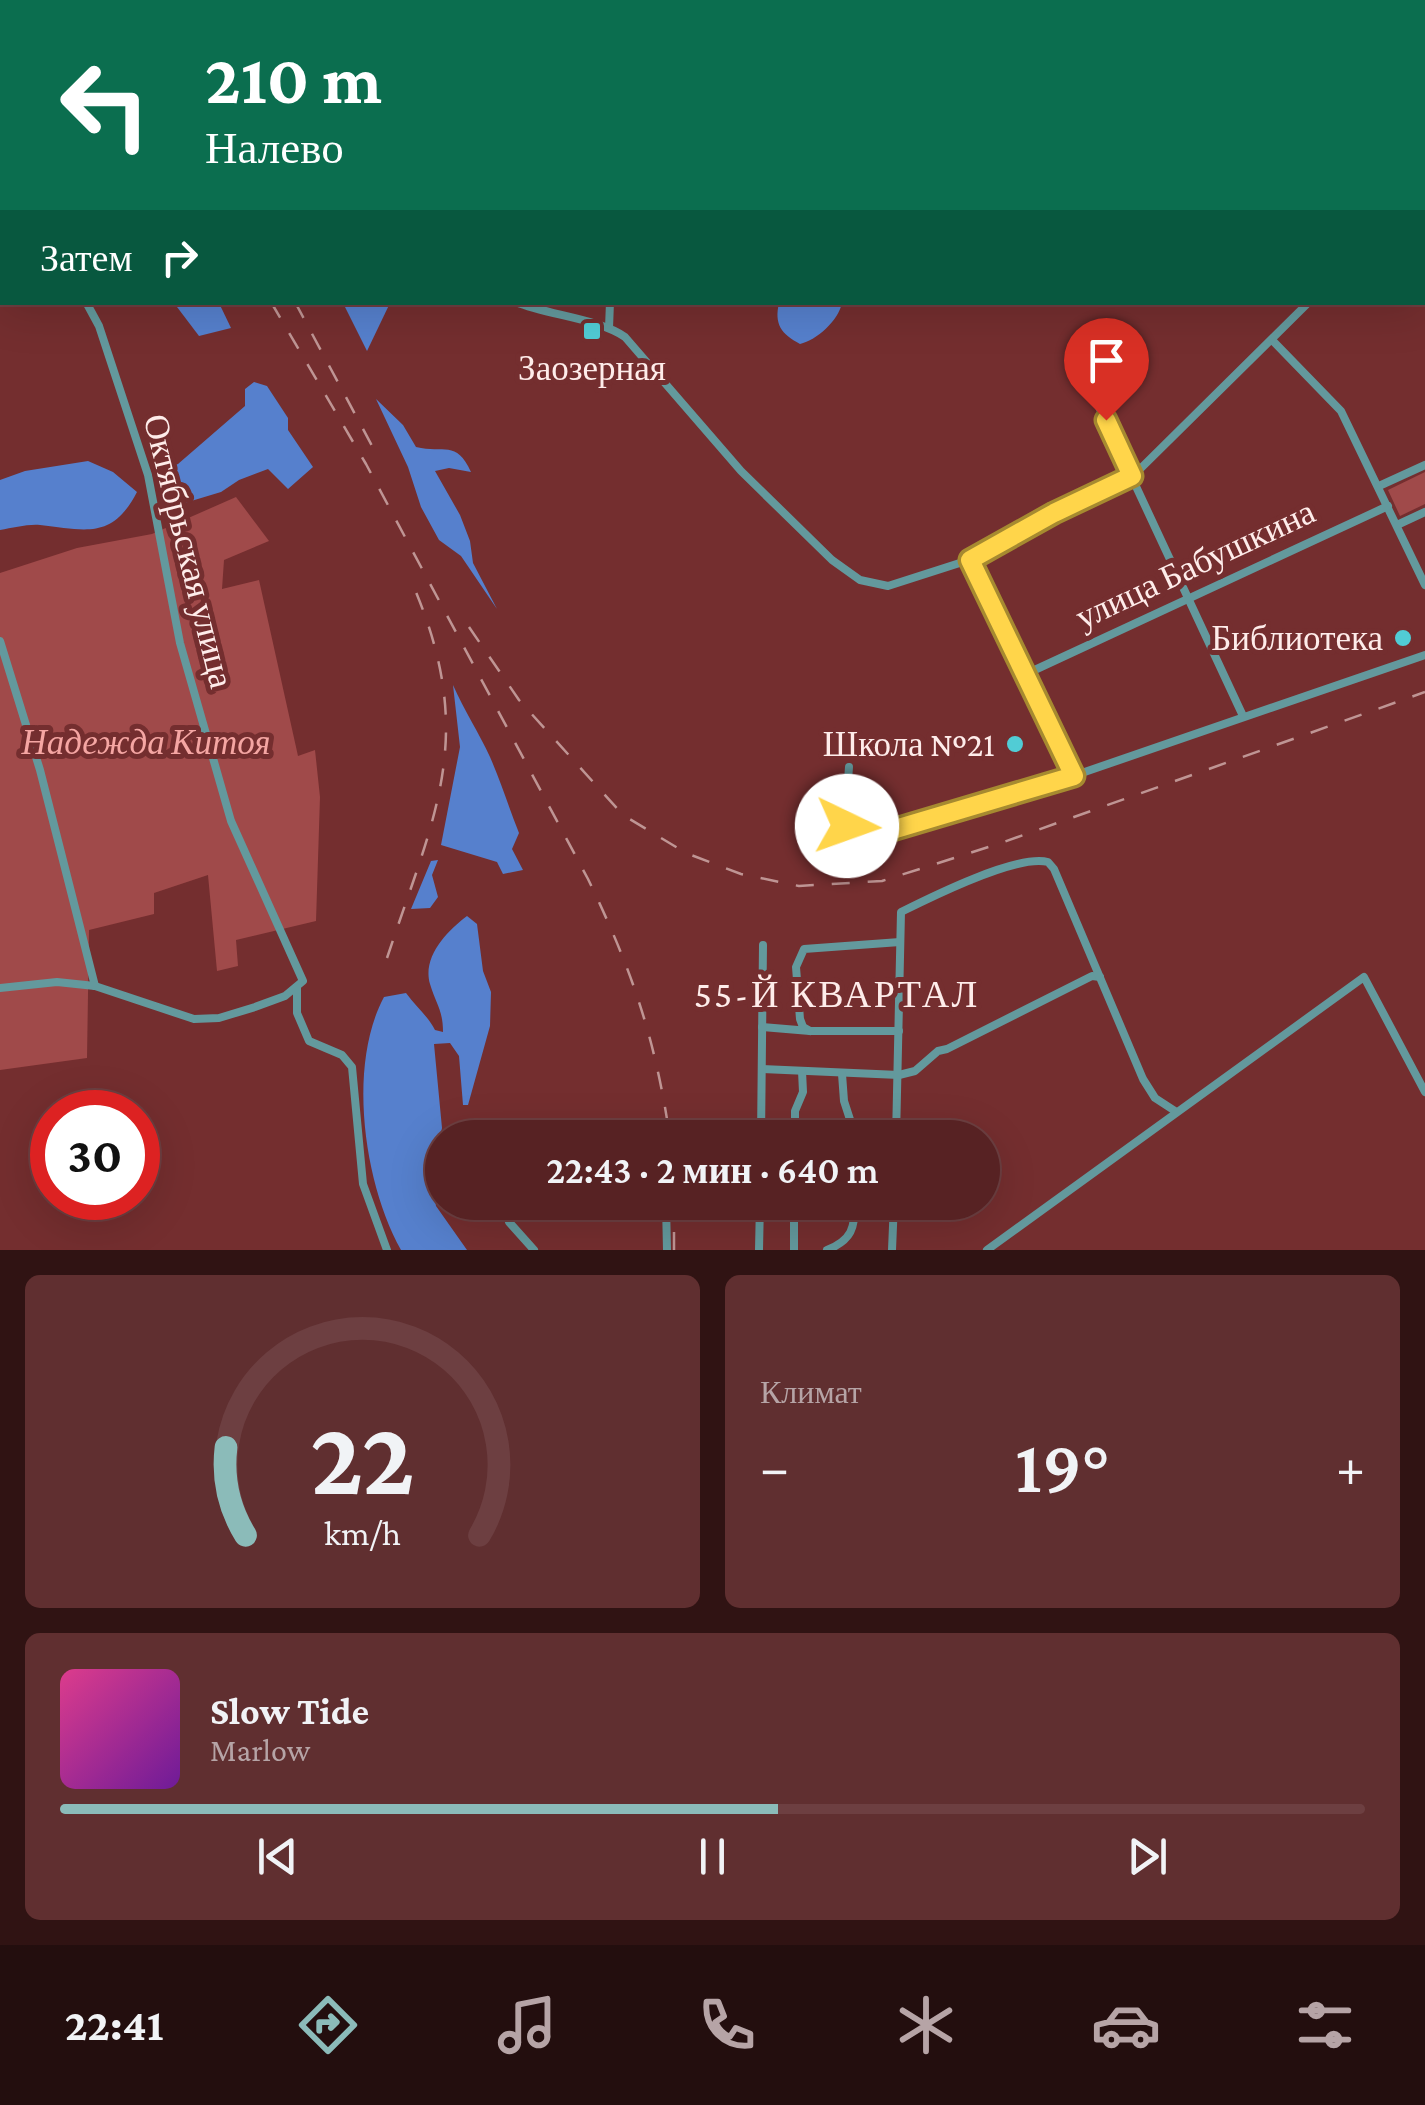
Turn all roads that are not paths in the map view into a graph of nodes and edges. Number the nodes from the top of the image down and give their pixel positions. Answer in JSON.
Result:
{"nodes":[{"id":1,"x":88,"y":305,"type":"edge"},
{"id":2,"x":525,"y":305,"type":"edge"},
{"id":3,"x":610,"y":305,"type":"edge"},
{"id":4,"x":1306,"y":305,"type":"edge"},
{"id":5,"x":608,"y":328,"type":"junction"},
{"id":6,"x":1272,"y":341,"type":"junction"},
{"id":7,"x":1092,"y":392,"type":"dead end"},
{"id":8,"x":1425,"y":465,"type":"edge"},
{"id":9,"x":1132,"y":476,"type":"junction"},
{"id":10,"x":1379,"y":486,"type":"junction"},
{"id":11,"x":1388,"y":506,"type":"junction"},
{"id":12,"x":1425,"y":512,"type":"edge"},
{"id":13,"x":1397,"y":525,"type":"junction"},
{"id":14,"x":970,"y":560,"type":"junction"},
{"id":15,"x":1425,"y":584,"type":"edge"},
{"id":16,"x":1188,"y":596,"type":"junction"},
{"id":17,"x":0,"y":641,"type":"edge"},
{"id":18,"x":1425,"y":656,"type":"edge"},
{"id":19,"x":1026,"y":674,"type":"junction"},
{"id":20,"x":1244,"y":716,"type":"junction"},
{"id":21,"x":849,"y":767,"type":"dead end"},
{"id":22,"x":1074,"y":776,"type":"junction"},
{"id":23,"x":900,"y":942,"type":"junction"},
{"id":24,"x":763,"y":946,"type":"dead end"},
{"id":25,"x":1100,"y":978,"type":"junction"},
{"id":26,"x":300,"y":984,"type":"junction"},
{"id":27,"x":95,"y":986,"type":"junction"},
{"id":28,"x":0,"y":988,"type":"edge"},
{"id":29,"x":762,"y":1027,"type":"junction"},
{"id":30,"x":899,"y":1031,"type":"junction"},
{"id":31,"x":810,"y":1032,"type":"junction"},
{"id":32,"x":762,"y":1069,"type":"junction"},
{"id":33,"x":802,"y":1072,"type":"junction"},
{"id":34,"x":842,"y":1074,"type":"junction"},
{"id":35,"x":898,"y":1076,"type":"junction"},
{"id":36,"x":1425,"y":1092,"type":"edge"},
{"id":37,"x":1176,"y":1111,"type":"junction"},
{"id":38,"x":761,"y":1120,"type":"edge"},
{"id":39,"x":794,"y":1120,"type":"edge"},
{"id":40,"x":850,"y":1120,"type":"edge"},
{"id":41,"x":897,"y":1120,"type":"edge"},
{"id":42,"x":508,"y":1220,"type":"edge"},
{"id":43,"x":666,"y":1220,"type":"edge"},
{"id":44,"x":760,"y":1220,"type":"edge"},
{"id":45,"x":794,"y":1220,"type":"edge"},
{"id":46,"x":855,"y":1220,"type":"edge"},
{"id":47,"x":893,"y":1220,"type":"edge"},
{"id":48,"x":387,"y":1250,"type":"edge"},
{"id":49,"x":534,"y":1250,"type":"edge"},
{"id":50,"x":667,"y":1250,"type":"edge"},
{"id":51,"x":759,"y":1250,"type":"edge"},
{"id":52,"x":794,"y":1250,"type":"edge"},
{"id":53,"x":827,"y":1250,"type":"edge"},
{"id":54,"x":892,"y":1250,"type":"edge"},
{"id":55,"x":987,"y":1250,"type":"edge"}],
"edges":[{"from":1,"to":26,"type":"street","name":"Октябрьская улица"},
{"from":2,"to":5,"type":"street"},
{"from":3,"to":5,"type":"street"},
{"from":4,"to":6,"type":"street"},
{"from":5,"to":14,"type":"street"},
{"from":6,"to":9,"type":"street"},
{"from":6,"to":10,"type":"street"},
{"from":7,"to":9,"type":"street"},
{"from":8,"to":10,"type":"street"},
{"from":9,"to":14,"type":"street"},
{"from":9,"to":16,"type":"street"},
{"from":10,"to":11,"type":"street"},
{"from":11,"to":13,"type":"street"},
{"from":11,"to":16,"type":"street","name":"улица Бабушкина"},
{"from":12,"to":13,"type":"street"},
{"from":13,"to":15,"type":"street"},
{"from":14,"to":19,"type":"street"},
{"from":16,"to":19,"type":"street","name":"улица Бабушкина"},
{"from":16,"to":20,"type":"street"},
{"from":17,"to":27,"type":"street"},
{"from":18,"to":20,"type":"street"},
{"from":19,"to":22,"type":"street"},
{"from":20,"to":22,"type":"street"},
{"from":21,"to":22,"type":"street"},
{"from":23,"to":25,"type":"street"},
{"from":23,"to":30,"type":"street"},
{"from":23,"to":31,"type":"street"},
{"from":24,"to":29,"type":"street"},
{"from":25,"to":35,"type":"street"},
{"from":25,"to":37,"type":"street"},
{"from":26,"to":27,"type":"street"},
{"from":26,"to":48,"type":"street","name":"Октябрьская улица"},
{"from":27,"to":28,"type":"street"},
{"from":29,"to":31,"type":"street"},
{"from":29,"to":32,"type":"street"},
{"from":30,"to":31,"type":"street"},
{"from":30,"to":35,"type":"street"},
{"from":32,"to":33,"type":"street"},
{"from":32,"to":38,"type":"street"},
{"from":33,"to":34,"type":"street"},
{"from":33,"to":39,"type":"street"},
{"from":34,"to":35,"type":"street"},
{"from":34,"to":40,"type":"street"},
{"from":35,"to":41,"type":"street"},
{"from":36,"to":37,"type":"street"},
{"from":37,"to":55,"type":"street"},
{"from":42,"to":49,"type":"street"},
{"from":43,"to":50,"type":"street"},
{"from":44,"to":51,"type":"street"},
{"from":45,"to":52,"type":"street"},
{"from":46,"to":53,"type":"street"},
{"from":47,"to":54,"type":"street"}]}
